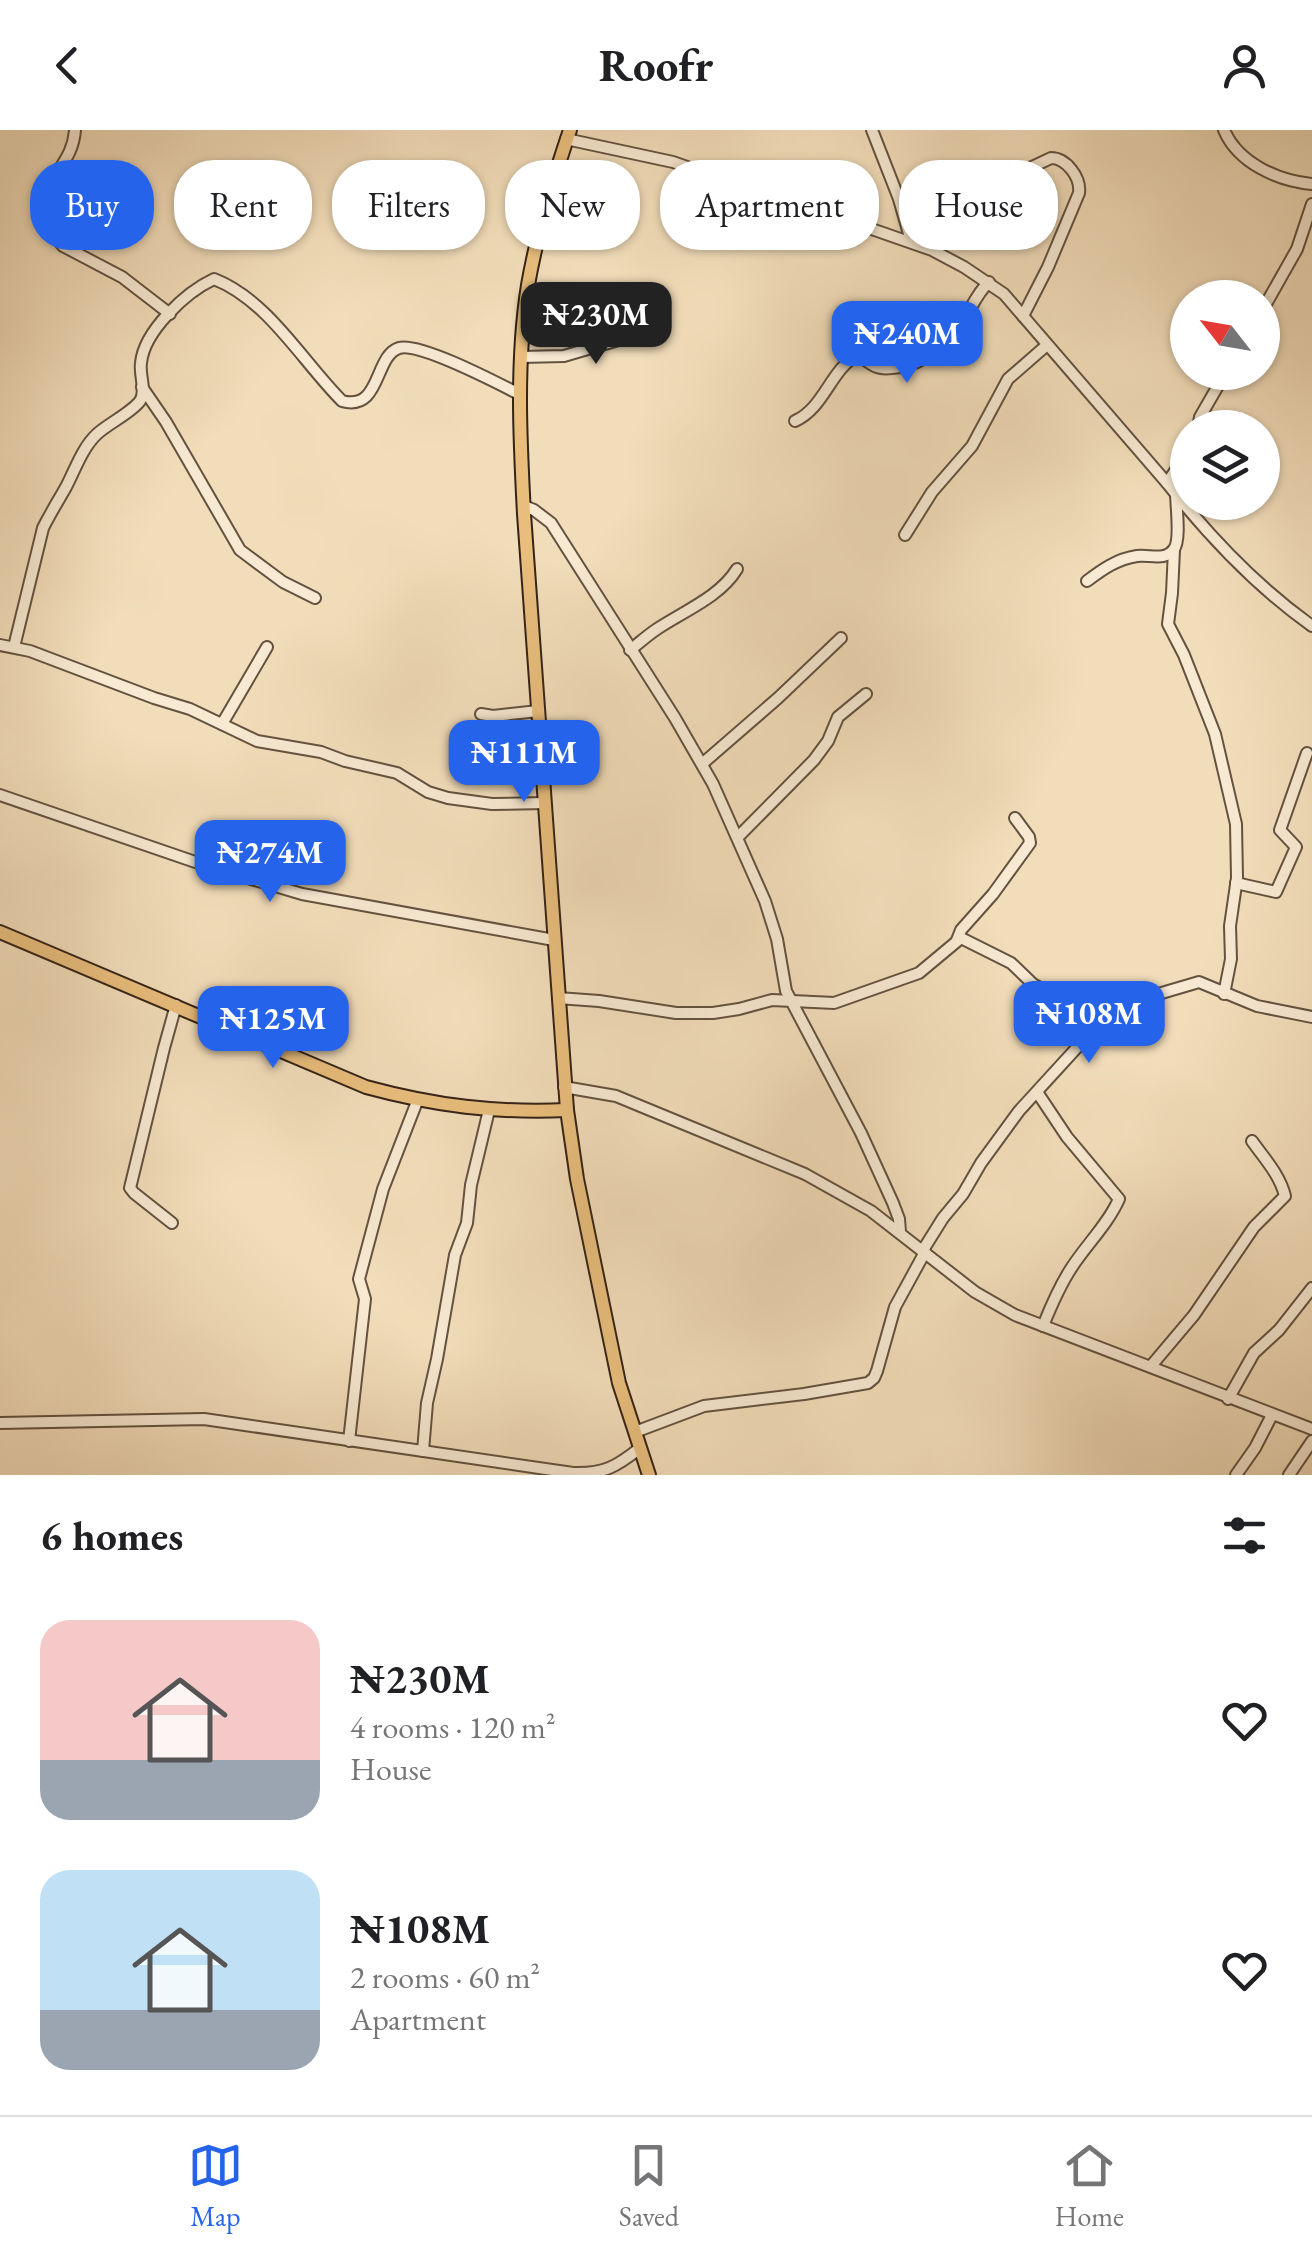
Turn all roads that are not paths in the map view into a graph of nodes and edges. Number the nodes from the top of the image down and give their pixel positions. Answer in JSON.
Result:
{"nodes":[{"id":1,"x":75,"y":130,"type":"edge"},
{"id":2,"x":872,"y":130,"type":"edge"},
{"id":3,"x":1224,"y":130,"type":"edge"},
{"id":4,"x":568,"y":135,"type":"edge"},
{"id":5,"x":1046,"y":160,"type":"edge"},
{"id":6,"x":1312,"y":184,"type":"edge"},
{"id":7,"x":899,"y":199,"type":"edge"},
{"id":8,"x":1312,"y":204,"type":"edge"},
{"id":9,"x":899,"y":236,"type":"edge"},
{"id":10,"x":1058,"y":242,"type":"edge"},
{"id":11,"x":933,"y":250,"type":"edge"},
{"id":12,"x":1055,"y":250,"type":"edge"},
{"id":13,"x":1280,"y":280,"type":"edge"},
{"id":14,"x":989,"y":282,"type":"junction"},
{"id":15,"x":170,"y":314,"type":"junction"},
{"id":16,"x":1022,"y":316,"type":"junction"},
{"id":17,"x":663,"y":326,"type":"dead end"},
{"id":18,"x":1047,"y":345,"type":"junction"},
{"id":19,"x":522,"y":358,"type":"junction"},
{"id":20,"x":142,"y":387,"type":"junction"},
{"id":21,"x":521,"y":395,"type":"junction"},
{"id":22,"x":795,"y":421,"type":"dead end"},
{"id":23,"x":1170,"y":480,"type":"edge"},
{"id":24,"x":1168,"y":483,"type":"junction"},
{"id":25,"x":1170,"y":486,"type":"edge"},
{"id":26,"x":524,"y":506,"type":"junction"},
{"id":27,"x":1177,"y":520,"type":"edge"},
{"id":28,"x":1197,"y":520,"type":"edge"},
{"id":29,"x":905,"y":535,"type":"dead end"},
{"id":30,"x":1174,"y":550,"type":"junction"},
{"id":31,"x":737,"y":569,"type":"dead end"},
{"id":32,"x":1087,"y":582,"type":"dead end"},
{"id":33,"x":314,"y":598,"type":"dead end"},
{"id":34,"x":1312,"y":626,"type":"edge"},
{"id":35,"x":841,"y":638,"type":"dead end"},
{"id":36,"x":0,"y":645,"type":"edge"},
{"id":37,"x":14,"y":647,"type":"junction"},
{"id":38,"x":267,"y":647,"type":"dead end"},
{"id":39,"x":630,"y":650,"type":"junction"},
{"id":40,"x":866,"y":694,"type":"dead end"},
{"id":41,"x":538,"y":711,"type":"junction"},
{"id":42,"x":481,"y":714,"type":"dead end"},
{"id":43,"x":222,"y":724,"type":"junction"},
{"id":44,"x":1306,"y":753,"type":"dead end"},
{"id":45,"x":702,"y":764,"type":"junction"},
{"id":46,"x":0,"y":795,"type":"edge"},
{"id":47,"x":545,"y":803,"type":"junction"},
{"id":48,"x":1015,"y":818,"type":"dead end"},
{"id":49,"x":738,"y":837,"type":"junction"},
{"id":50,"x":1236,"y":884,"type":"junction"},
{"id":51,"x":0,"y":932,"type":"edge"},
{"id":52,"x":554,"y":940,"type":"junction"},
{"id":53,"x":957,"y":940,"type":"junction"},
{"id":54,"x":1224,"y":994,"type":"junction"},
{"id":55,"x":558,"y":998,"type":"junction"},
{"id":56,"x":790,"y":1000,"type":"junction"},
{"id":57,"x":176,"y":1005,"type":"junction"},
{"id":58,"x":1114,"y":1007,"type":"junction"},
{"id":59,"x":1312,"y":1017,"type":"edge"},
{"id":60,"x":564,"y":1087,"type":"junction"},
{"id":61,"x":1037,"y":1092,"type":"junction"},
{"id":62,"x":418,"y":1099,"type":"junction"},
{"id":63,"x":489,"y":1110,"type":"junction"},
{"id":64,"x":567,"y":1110,"type":"junction"},
{"id":65,"x":1252,"y":1141,"type":"dead end"},
{"id":66,"x":172,"y":1223,"type":"dead end"},
{"id":67,"x":900,"y":1232,"type":"junction"},
{"id":68,"x":924,"y":1251,"type":"junction"},
{"id":69,"x":1312,"y":1288,"type":"edge"},
{"id":70,"x":1043,"y":1326,"type":"junction"},
{"id":71,"x":1151,"y":1366,"type":"junction"},
{"id":72,"x":1228,"y":1399,"type":"junction"},
{"id":73,"x":1272,"y":1415,"type":"junction"},
{"id":74,"x":0,"y":1424,"type":"edge"},
{"id":75,"x":1312,"y":1429,"type":"edge"},
{"id":76,"x":635,"y":1432,"type":"junction"},
{"id":77,"x":349,"y":1440,"type":"junction"},
{"id":78,"x":1312,"y":1440,"type":"edge"},
{"id":79,"x":640,"y":1448,"type":"junction"},
{"id":80,"x":424,"y":1452,"type":"junction"},
{"id":81,"x":591,"y":1474,"type":"edge"},
{"id":82,"x":649,"y":1475,"type":"edge"},
{"id":83,"x":1236,"y":1475,"type":"edge"},
{"id":84,"x":1289,"y":1475,"type":"edge"}],
"edges":[{"from":1,"to":15,"type":"street"},
{"from":2,"to":7,"type":"street"},
{"from":3,"to":6,"type":"street"},
{"from":4,"to":9,"type":"street"},
{"from":4,"to":19,"type":"main road"},
{"from":5,"to":10,"type":"street"},
{"from":8,"to":13,"type":"street"},
{"from":11,"to":14,"type":"street"},
{"from":12,"to":16,"type":"street"},
{"from":14,"to":16,"type":"street"},
{"from":14,"to":22,"type":"street"},
{"from":15,"to":20,"type":"street"},
{"from":15,"to":21,"type":"street"},
{"from":16,"to":18,"type":"street"},
{"from":17,"to":19,"type":"street"},
{"from":18,"to":24,"type":"street"},
{"from":18,"to":29,"type":"street"},
{"from":19,"to":21,"type":"main road"},
{"from":20,"to":33,"type":"street"},
{"from":20,"to":37,"type":"street"},
{"from":21,"to":26,"type":"main road"},
{"from":23,"to":24,"type":"street"},
{"from":24,"to":25,"type":"street"},
{"from":26,"to":39,"type":"street"},
{"from":26,"to":41,"type":"main road"},
{"from":27,"to":30,"type":"street"},
{"from":28,"to":34,"type":"street"},
{"from":30,"to":32,"type":"street"},
{"from":30,"to":50,"type":"street"},
{"from":31,"to":39,"type":"street"},
{"from":35,"to":45,"type":"street"},
{"from":36,"to":37,"type":"street"},
{"from":37,"to":43,"type":"street"},
{"from":38,"to":43,"type":"street"},
{"from":39,"to":45,"type":"street"},
{"from":40,"to":49,"type":"street"},
{"from":41,"to":42,"type":"street"},
{"from":41,"to":47,"type":"main road"},
{"from":43,"to":47,"type":"street"},
{"from":44,"to":50,"type":"street"},
{"from":45,"to":49,"type":"street"},
{"from":46,"to":52,"type":"street"},
{"from":47,"to":52,"type":"main road"},
{"from":48,"to":53,"type":"street"},
{"from":49,"to":56,"type":"street"},
{"from":50,"to":54,"type":"street"},
{"from":51,"to":57,"type":"main road"},
{"from":52,"to":55,"type":"main road"},
{"from":53,"to":56,"type":"street"},
{"from":53,"to":58,"type":"street"},
{"from":54,"to":58,"type":"street"},
{"from":54,"to":59,"type":"street"},
{"from":55,"to":56,"type":"street"},
{"from":55,"to":60,"type":"main road"},
{"from":56,"to":67,"type":"street"},
{"from":57,"to":62,"type":"main road"},
{"from":57,"to":66,"type":"street"},
{"from":58,"to":61,"type":"street"},
{"from":60,"to":64,"type":"main road"},
{"from":60,"to":67,"type":"street"},
{"from":61,"to":68,"type":"street"},
{"from":61,"to":70,"type":"street"},
{"from":62,"to":63,"type":"main road"},
{"from":62,"to":77,"type":"street"},
{"from":63,"to":64,"type":"main road"},
{"from":63,"to":80,"type":"street"},
{"from":64,"to":76,"type":"main road"},
{"from":65,"to":71,"type":"street"},
{"from":67,"to":68,"type":"street"},
{"from":68,"to":70,"type":"street"},
{"from":68,"to":76,"type":"street"},
{"from":69,"to":72,"type":"street"},
{"from":70,"to":71,"type":"street"},
{"from":71,"to":72,"type":"street"},
{"from":72,"to":73,"type":"street"},
{"from":73,"to":75,"type":"street"},
{"from":73,"to":83,"type":"street"},
{"from":74,"to":77,"type":"street"},
{"from":76,"to":79,"type":"main road"},
{"from":77,"to":80,"type":"street"},
{"from":78,"to":84,"type":"street"},
{"from":79,"to":81,"type":"street"},
{"from":79,"to":82,"type":"main road"},
{"from":80,"to":81,"type":"street"}]}
